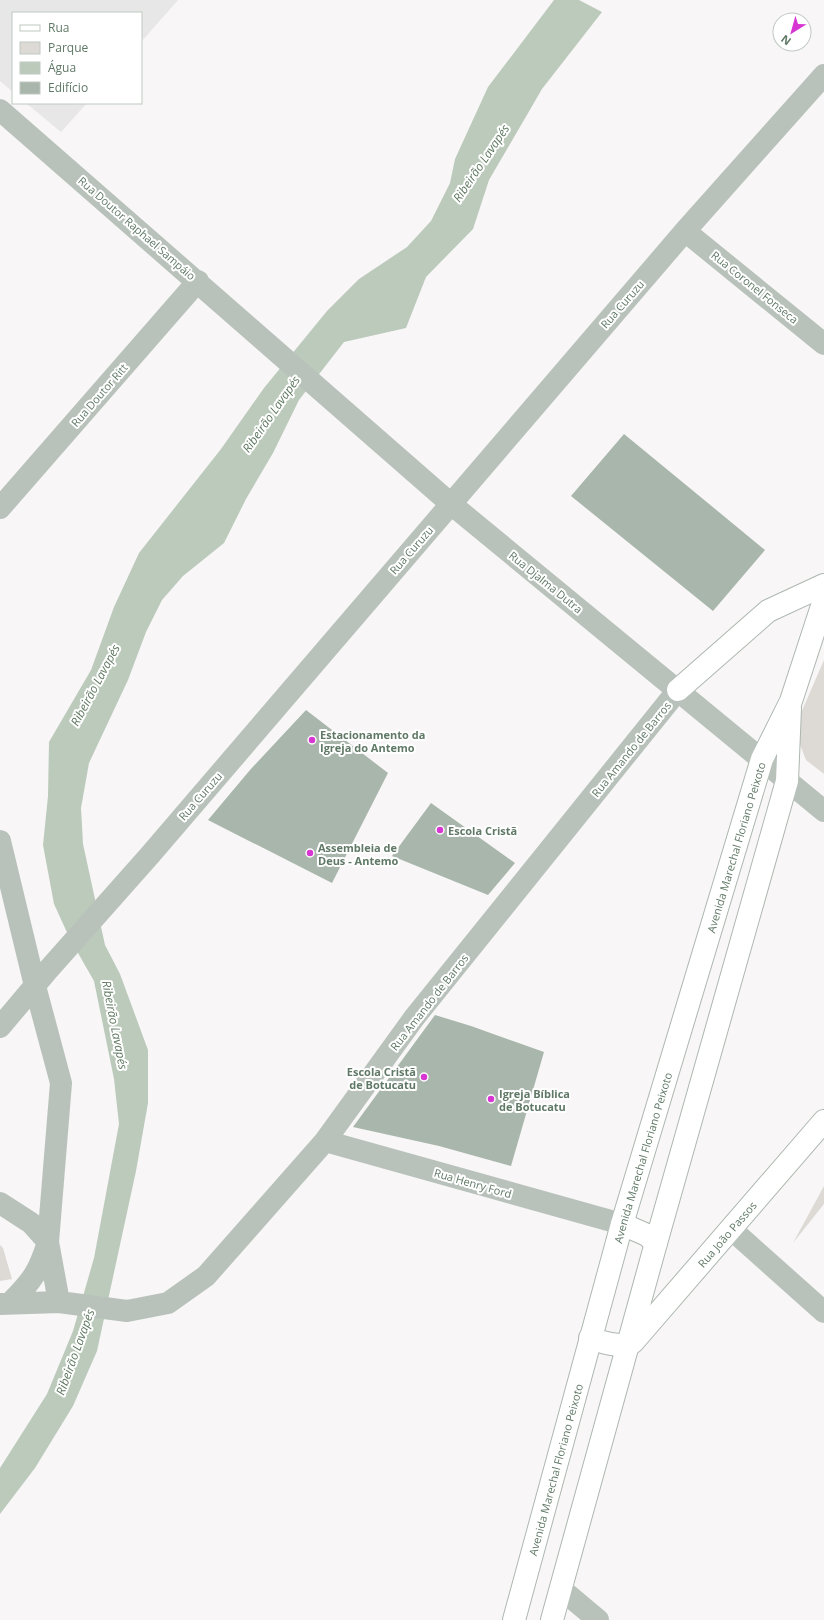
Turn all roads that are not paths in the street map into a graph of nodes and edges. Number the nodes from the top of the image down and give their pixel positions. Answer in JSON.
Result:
{"nodes":[{"id":1,"x":824,"y":75,"type":"edge"},
{"id":2,"x":0,"y":110,"type":"edge"},
{"id":3,"x":685,"y":231,"type":"junction"},
{"id":4,"x":198,"y":281,"type":"junction"},
{"id":5,"x":824,"y":344,"type":"edge"},
{"id":6,"x":272,"y":348,"type":"joint"},
{"id":7,"x":450,"y":504,"type":"junction"},
{"id":8,"x":0,"y":508,"type":"edge"},
{"id":9,"x":824,"y":585,"type":"edge"},
{"id":10,"x":824,"y":600,"type":"edge"},
{"id":11,"x":678,"y":690,"type":"junction"},
{"id":12,"x":791,"y":701,"type":"junction"},
{"id":13,"x":762,"y":759,"type":"junction"},
{"id":14,"x":787,"y":780,"type":"junction"},
{"id":15,"x":824,"y":811,"type":"edge"},
{"id":16,"x":0,"y":840,"type":"edge"},
{"id":17,"x":699,"y":966,"type":"junction"},
{"id":18,"x":732,"y":976,"type":"junction"},
{"id":19,"x":41,"y":978,"type":"junction"},
{"id":20,"x":0,"y":1027,"type":"edge"},
{"id":21,"x":824,"y":1121,"type":"edge"},
{"id":22,"x":325,"y":1141,"type":"junction"},
{"id":23,"x":0,"y":1203,"type":"edge"},
{"id":24,"x":622,"y":1224,"type":"junction"},
{"id":25,"x":731,"y":1229,"type":"junction"},
{"id":26,"x":48,"y":1242,"type":"junction"},
{"id":27,"x":656,"y":1243,"type":"junction"},
{"id":28,"x":64,"y":1302,"type":"junction"},
{"id":29,"x":6,"y":1303,"type":"edge"},
{"id":30,"x":824,"y":1312,"type":"edge"},
{"id":31,"x":590,"y":1338,"type":"junction"},
{"id":32,"x":629,"y":1345,"type":"junction"},
{"id":33,"x":560,"y":1589,"type":"junction"},
{"id":34,"x":514,"y":1620,"type":"edge"},
{"id":35,"x":552,"y":1620,"type":"edge"},
{"id":36,"x":598,"y":1620,"type":"edge"}],
"edges":[{"from":1,"to":3,"type":"street","name":"Rua Curuzu"},
{"from":2,"to":4,"type":"street","name":"Rua Doutor Raphael Sampáio"},
{"from":3,"to":5,"type":"street","name":"Rua Coronel Fonseca"},
{"from":3,"to":7,"type":"street","name":"Rua Curuzu"},
{"from":4,"to":6,"type":"street","name":"Rua Doutor Raphael Sampáio"},
{"from":4,"to":8,"type":"street","name":"Rua Doutor Ritt"},
{"from":6,"to":7,"type":"street","name":"Rua Djalma Dutra"},
{"from":7,"to":11,"type":"street","name":"Rua Djalma Dutra"},
{"from":7,"to":19,"type":"street","name":"Rua Curuzu"},
{"from":9,"to":11,"type":"main road"},
{"from":10,"to":12,"type":"main road","name":"Avenida Marechal Floriano Peixoto"},
{"from":11,"to":13,"type":"street","name":"Rua Djalma Dutra"},
{"from":11,"to":22,"type":"street","name":"Rua Amando de Barros"},
{"from":12,"to":13,"type":"main road","name":"Avenida Marechal Floriano Peixoto"},
{"from":12,"to":14,"type":"main road","name":"Avenida Marechal Floriano Peixoto"},
{"from":13,"to":14,"type":"street","name":"Rua Djalma Dutra"},
{"from":13,"to":17,"type":"main road","name":"Avenida Marechal Floriano Peixoto"},
{"from":14,"to":15,"type":"street","name":"Rua Djalma Dutra"},
{"from":14,"to":18,"type":"main road","name":"Avenida Marechal Floriano Peixoto"},
{"from":16,"to":19,"type":"street"},
{"from":17,"to":18,"type":"main road"},
{"from":17,"to":24,"type":"main road","name":"Avenida Marechal Floriano Peixoto"},
{"from":18,"to":27,"type":"main road","name":"Avenida Marechal Floriano Peixoto"},
{"from":19,"to":20,"type":"street","name":"Rua Curuzu"},
{"from":19,"to":26,"type":"street"},
{"from":21,"to":25,"type":"main road","name":"Rua João Passos"},
{"from":22,"to":24,"type":"street","name":"Rua Henry Ford"},
{"from":22,"to":28,"type":"street","name":"Rua Amando de Barros"},
{"from":23,"to":26,"type":"street"},
{"from":24,"to":27,"type":"main road"},
{"from":24,"to":31,"type":"main road","name":"Avenida Marechal Floriano Peixoto"},
{"from":25,"to":30,"type":"street"},
{"from":25,"to":32,"type":"main road","name":"Rua João Passos"},
{"from":26,"to":28,"type":"street"},
{"from":26,"to":29,"type":"street"},
{"from":27,"to":32,"type":"main road","name":"Avenida Marechal Floriano Peixoto"},
{"from":28,"to":29,"type":"street"},
{"from":31,"to":32,"type":"main road"},
{"from":31,"to":34,"type":"main road","name":"Avenida Marechal Floriano Peixoto"},
{"from":32,"to":33,"type":"main road","name":"Avenida Marechal Floriano Peixoto"},
{"from":33,"to":35,"type":"main road","name":"Avenida Marechal Floriano Peixoto"},
{"from":33,"to":36,"type":"street"}]}
